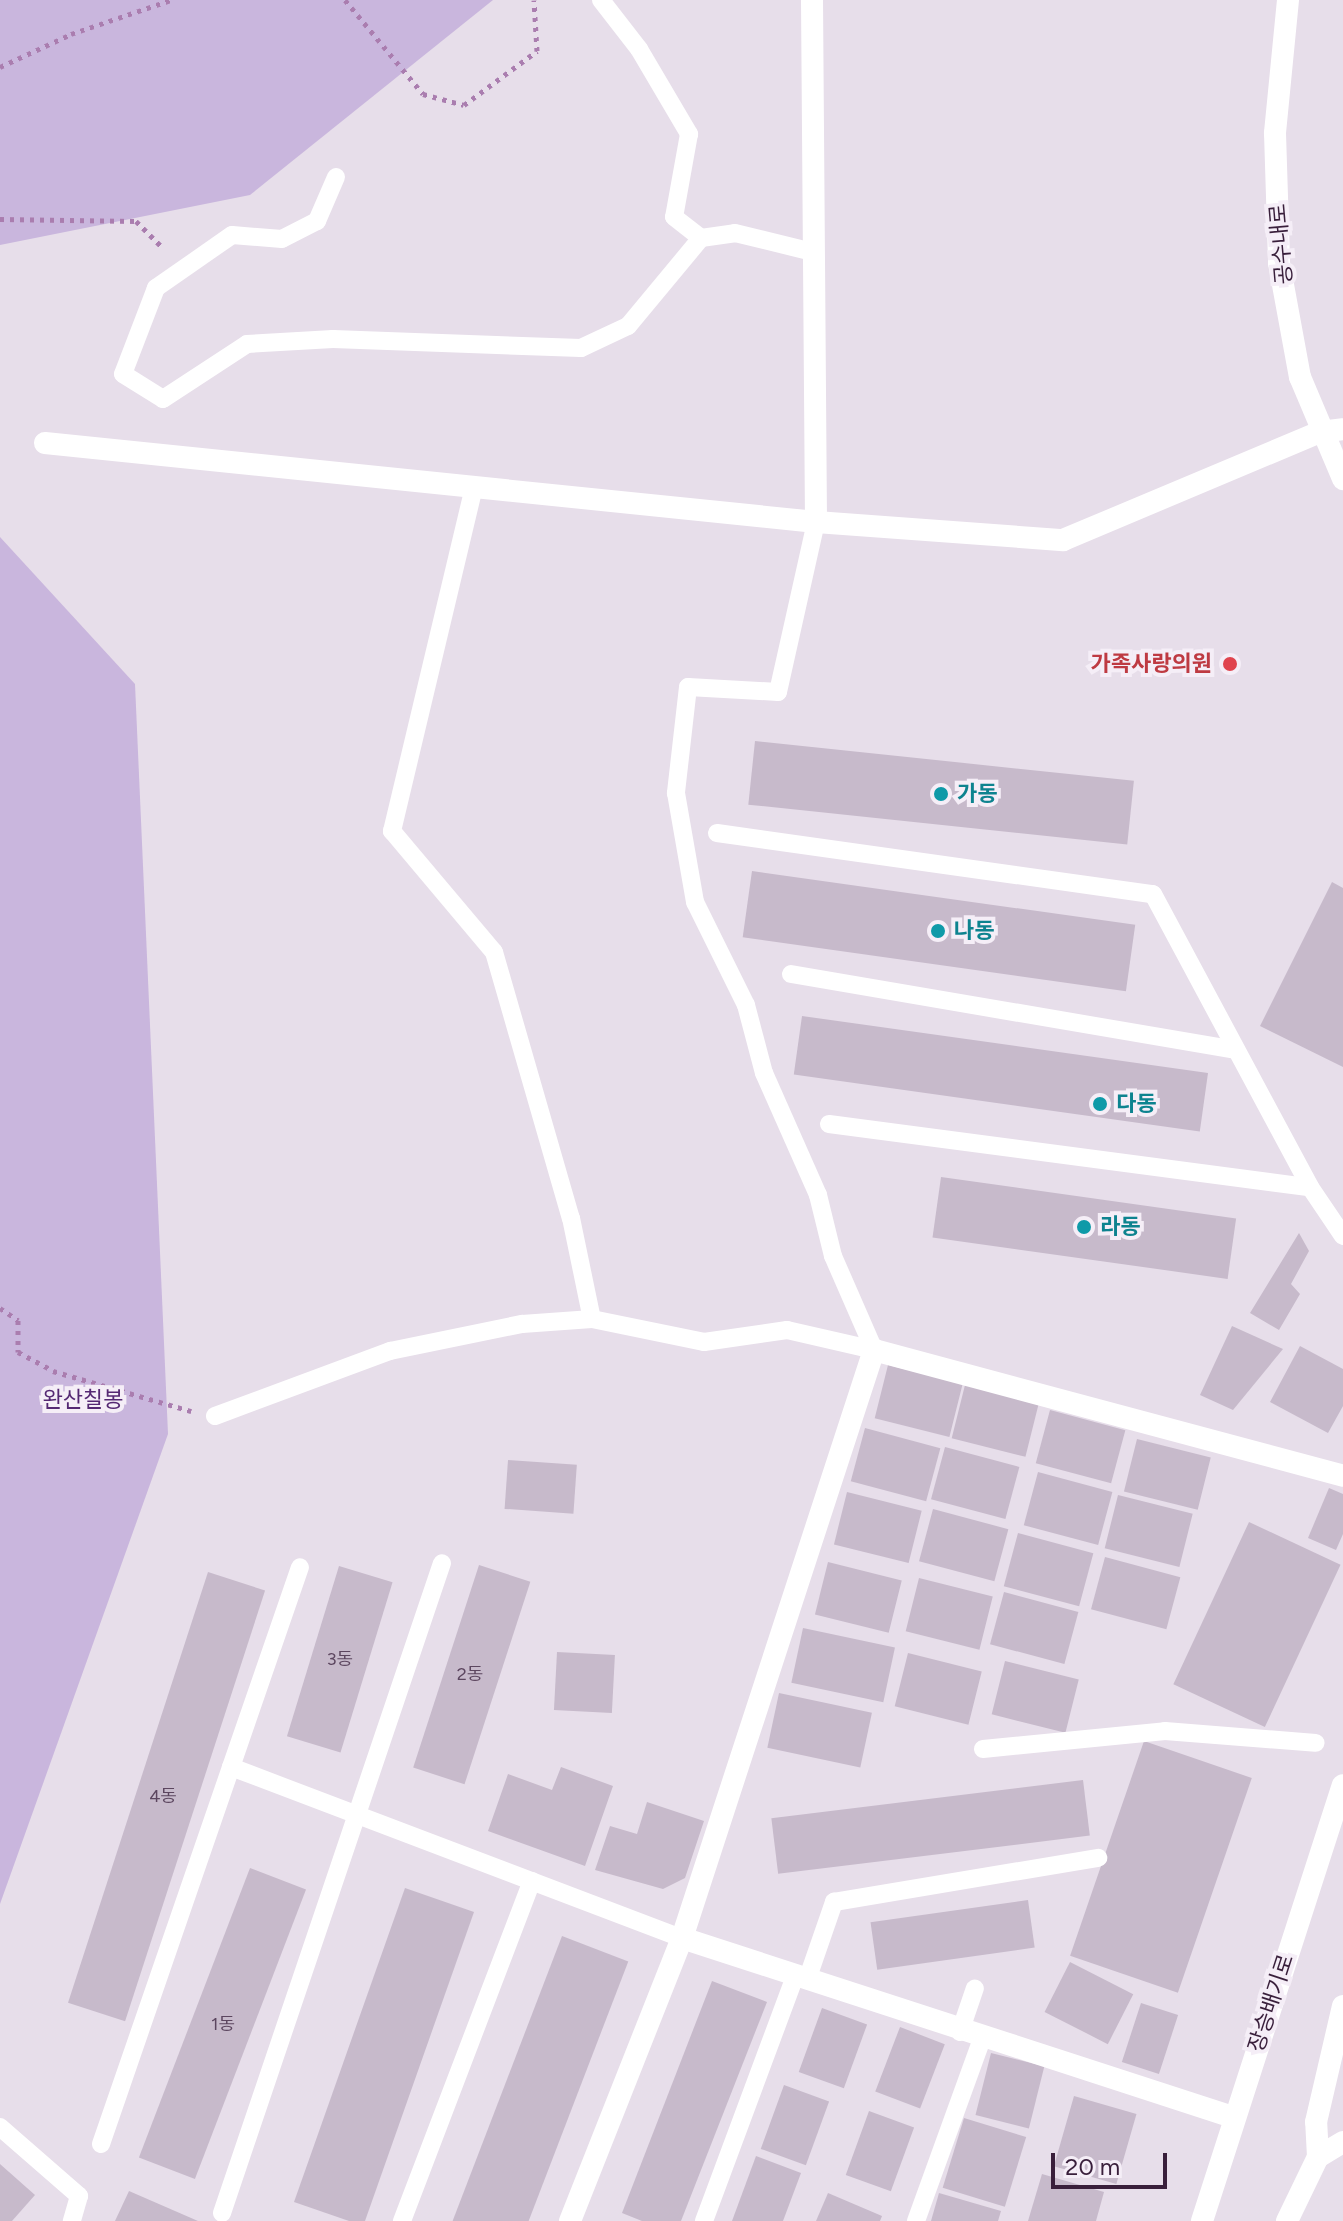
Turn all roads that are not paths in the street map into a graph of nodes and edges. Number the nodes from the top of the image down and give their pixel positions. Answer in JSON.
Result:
{"nodes":[{"id":1,"x":601,"y":0,"type":"edge"},
{"id":2,"x":812,"y":0,"type":"edge"},
{"id":3,"x":1288,"y":0,"type":"edge"},
{"id":4,"x":336,"y":177,"type":"dead end"},
{"id":5,"x":701,"y":238,"type":"junction"},
{"id":6,"x":813,"y":252,"type":"junction"},
{"id":7,"x":1343,"y":429,"type":"edge"},
{"id":8,"x":1320,"y":432,"type":"junction"},
{"id":9,"x":45,"y":443,"type":"dead end"},
{"id":10,"x":1343,"y":479,"type":"edge"},
{"id":11,"x":474,"y":487,"type":"junction"},
{"id":12,"x":816,"y":522,"type":"junction"},
{"id":13,"x":717,"y":833,"type":"dead end"},
{"id":14,"x":791,"y":974,"type":"dead end"},
{"id":15,"x":1236,"y":1050,"type":"junction"},
{"id":16,"x":829,"y":1124,"type":"dead end"},
{"id":17,"x":1310,"y":1187,"type":"junction"},
{"id":18,"x":1343,"y":1236,"type":"edge"},
{"id":19,"x":592,"y":1319,"type":"junction"},
{"id":20,"x":874,"y":1350,"type":"junction"},
{"id":21,"x":215,"y":1416,"type":"road end"},
{"id":22,"x":1343,"y":1476,"type":"edge"},
{"id":23,"x":442,"y":1563,"type":"dead end"},
{"id":24,"x":300,"y":1567,"type":"dead end"},
{"id":25,"x":1316,"y":1743,"type":"dead end"},
{"id":26,"x":983,"y":1749,"type":"dead end"},
{"id":27,"x":231,"y":1767,"type":"junction"},
{"id":28,"x":1343,"y":1785,"type":"edge"},
{"id":29,"x":357,"y":1815,"type":"junction"},
{"id":30,"x":1098,"y":1858,"type":"dead end"},
{"id":31,"x":532,"y":1881,"type":"junction"},
{"id":32,"x":682,"y":1938,"type":"junction"},
{"id":33,"x":801,"y":1978,"type":"junction"},
{"id":34,"x":975,"y":1988,"type":"dead end"},
{"id":35,"x":1343,"y":2006,"type":"edge"},
{"id":36,"x":960,"y":2032,"type":"junction"},
{"id":37,"x":982,"y":2039,"type":"junction"},
{"id":38,"x":1233,"y":2117,"type":"junction"},
{"id":39,"x":0,"y":2127,"type":"edge"},
{"id":40,"x":1343,"y":2142,"type":"edge"},
{"id":41,"x":101,"y":2144,"type":"dead end"},
{"id":42,"x":1318,"y":2157,"type":"junction"},
{"id":43,"x":222,"y":2213,"type":"dead end"},
{"id":44,"x":72,"y":2221,"type":"edge"},
{"id":45,"x":402,"y":2221,"type":"edge"},
{"id":46,"x":570,"y":2221,"type":"edge"},
{"id":47,"x":704,"y":2221,"type":"edge"},
{"id":48,"x":916,"y":2221,"type":"edge"},
{"id":49,"x":1202,"y":2221,"type":"edge"},
{"id":50,"x":1287,"y":2221,"type":"edge"}],
"edges":[{"from":1,"to":5,"type":"lane"},
{"from":2,"to":6,"type":"street"},
{"from":3,"to":8,"type":"street","name":"공수내로"},
{"from":4,"to":5,"type":"lane"},
{"from":5,"to":6,"type":"lane"},
{"from":6,"to":12,"type":"street"},
{"from":7,"to":8,"type":"street"},
{"from":8,"to":10,"type":"street","name":"공수내로"},
{"from":8,"to":12,"type":"street"},
{"from":9,"to":11,"type":"street"},
{"from":11,"to":12,"type":"street"},
{"from":11,"to":19,"type":"lane"},
{"from":12,"to":20,"type":"lane"},
{"from":13,"to":15,"type":"lane"},
{"from":14,"to":15,"type":"lane"},
{"from":15,"to":17,"type":"lane"},
{"from":16,"to":17,"type":"lane"},
{"from":17,"to":18,"type":"lane"},
{"from":19,"to":20,"type":"lane"},
{"from":19,"to":21,"type":"lane"},
{"from":20,"to":22,"type":"street"},
{"from":20,"to":32,"type":"street"},
{"from":23,"to":29,"type":"lane"},
{"from":24,"to":27,"type":"lane"},
{"from":25,"to":26,"type":"lane"},
{"from":27,"to":29,"type":"lane"},
{"from":27,"to":41,"type":"lane"},
{"from":28,"to":38,"type":"street","name":"장승배기로"},
{"from":29,"to":31,"type":"lane"},
{"from":29,"to":43,"type":"lane"},
{"from":30,"to":33,"type":"lane"},
{"from":31,"to":32,"type":"lane"},
{"from":31,"to":45,"type":"lane"},
{"from":32,"to":33,"type":"street"},
{"from":32,"to":46,"type":"street"},
{"from":33,"to":36,"type":"street"},
{"from":33,"to":47,"type":"lane"},
{"from":34,"to":36,"type":"lane"},
{"from":35,"to":42,"type":"street"},
{"from":36,"to":37,"type":"street"},
{"from":37,"to":38,"type":"street"},
{"from":37,"to":48,"type":"lane"},
{"from":38,"to":49,"type":"street","name":"장승배기로"},
{"from":39,"to":44,"type":"lane"},
{"from":40,"to":42,"type":"street"},
{"from":42,"to":50,"type":"street"}]}
